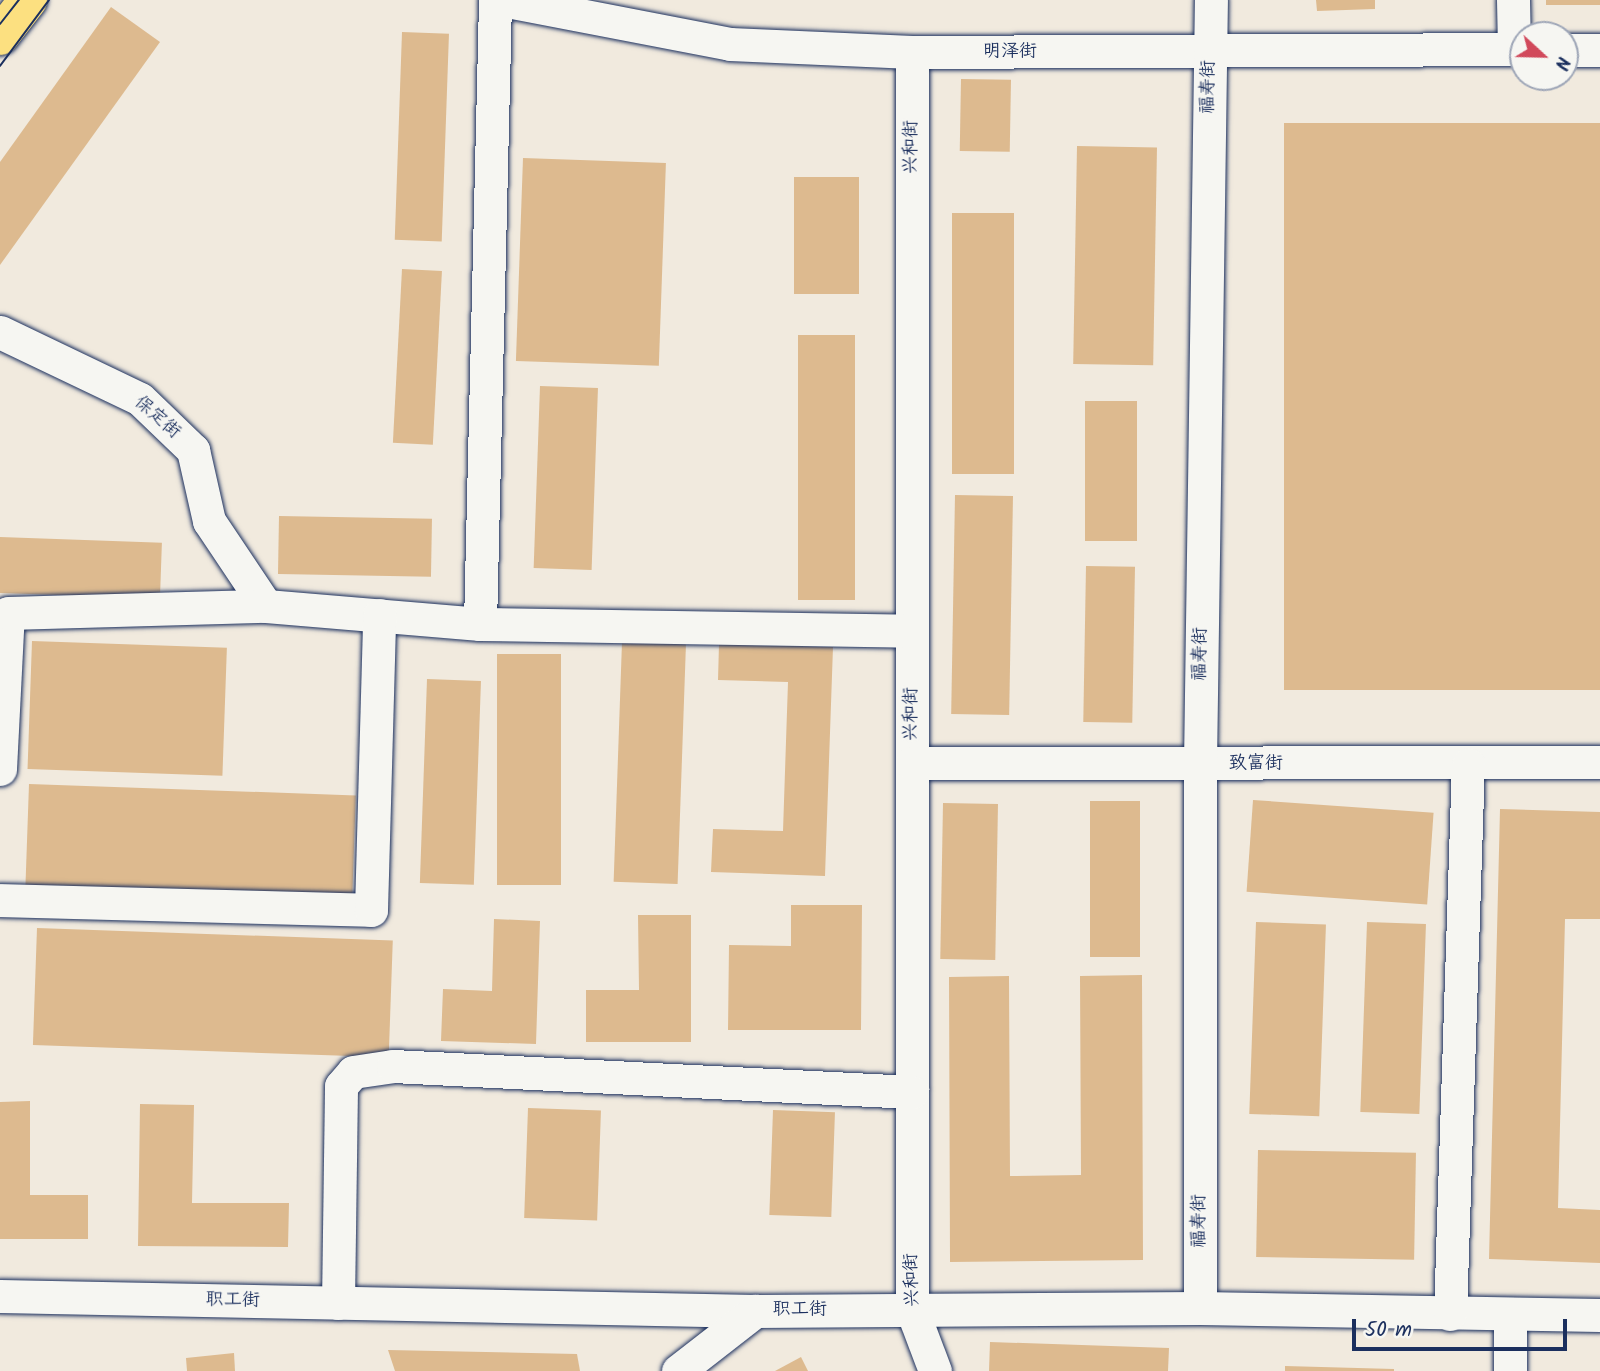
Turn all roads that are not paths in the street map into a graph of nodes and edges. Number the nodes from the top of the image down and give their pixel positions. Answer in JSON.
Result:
{"nodes":[{"id":1,"x":28,"y":0,"type":"edge"},
{"id":2,"x":495,"y":0,"type":"edge"},
{"id":3,"x":502,"y":0,"type":"edge"},
{"id":4,"x":1211,"y":0,"type":"edge"},
{"id":5,"x":1513,"y":0,"type":"edge"},
{"id":6,"x":1515,"y":21,"type":"edge"},
{"id":7,"x":0,"y":37,"type":"edge"},
{"id":8,"x":1509,"y":49,"type":"edge"},
{"id":9,"x":1579,"y":50,"type":"edge"},
{"id":10,"x":1600,"y":50,"type":"edge"},
{"id":11,"x":912,"y":52,"type":"junction"},
{"id":12,"x":1209,"y":52,"type":"junction"},
{"id":13,"x":0,"y":332,"type":"edge"},
{"id":14,"x":266,"y":606,"type":"junction"},
{"id":15,"x":379,"y":615,"type":"junction"},
{"id":16,"x":480,"y":624,"type":"junction"},
{"id":17,"x":912,"y":631,"type":"junction"},
{"id":18,"x":1600,"y":762,"type":"edge"},
{"id":19,"x":912,"y":763,"type":"junction"},
{"id":20,"x":1200,"y":764,"type":"junction"},
{"id":21,"x":1468,"y":764,"type":"junction"},
{"id":22,"x":0,"y":769,"type":"edge"},
{"id":23,"x":0,"y":900,"type":"edge"},
{"id":24,"x":912,"y":1092,"type":"junction"},
{"id":25,"x":0,"y":1296,"type":"edge"},
{"id":26,"x":338,"y":1303,"type":"junction"},
{"id":27,"x":1200,"y":1308,"type":"junction"},
{"id":28,"x":912,"y":1310,"type":"junction"},
{"id":29,"x":755,"y":1311,"type":"junction"},
{"id":30,"x":1450,"y":1314,"type":"junction"},
{"id":31,"x":1600,"y":1315,"type":"edge"},
{"id":32,"x":1510,"y":1316,"type":"junction"},
{"id":33,"x":678,"y":1371,"type":"edge"},
{"id":34,"x":935,"y":1371,"type":"edge"},
{"id":35,"x":1510,"y":1371,"type":"edge"}],
"edges":[{"from":1,"to":7,"type":"main road"},
{"from":2,"to":16,"type":"street"},
{"from":3,"to":11,"type":"street","name":"明泽街"},
{"from":4,"to":12,"type":"street","name":"福寿街"},
{"from":5,"to":6,"type":"street"},
{"from":8,"to":12,"type":"street","name":"明泽街"},
{"from":9,"to":10,"type":"street"},
{"from":11,"to":12,"type":"street","name":"明泽街"},
{"from":11,"to":17,"type":"street","name":"兴和街"},
{"from":12,"to":20,"type":"street","name":"福寿街"},
{"from":13,"to":14,"type":"street","name":"保定街"},
{"from":14,"to":15,"type":"street"},
{"from":14,"to":22,"type":"street"},
{"from":15,"to":16,"type":"street"},
{"from":15,"to":23,"type":"street"},
{"from":16,"to":17,"type":"street"},
{"from":17,"to":19,"type":"street","name":"兴和街"},
{"from":18,"to":21,"type":"street","name":"致富街"},
{"from":19,"to":20,"type":"street","name":"致富街"},
{"from":19,"to":24,"type":"street","name":"兴和街"},
{"from":20,"to":21,"type":"street","name":"致富街"},
{"from":20,"to":27,"type":"street","name":"福寿街"},
{"from":21,"to":30,"type":"street"},
{"from":24,"to":26,"type":"street"},
{"from":24,"to":28,"type":"street","name":"兴和街"},
{"from":25,"to":26,"type":"street","name":"职工街"},
{"from":26,"to":29,"type":"street","name":"职工街"},
{"from":27,"to":28,"type":"street","name":"职工街"},
{"from":27,"to":30,"type":"street","name":"职工街"},
{"from":28,"to":29,"type":"street","name":"职工街"},
{"from":28,"to":34,"type":"street","name":"兴和街"},
{"from":29,"to":33,"type":"street"},
{"from":30,"to":32,"type":"street","name":"职工街"},
{"from":31,"to":32,"type":"street","name":"职工街"},
{"from":32,"to":35,"type":"street"}]}
